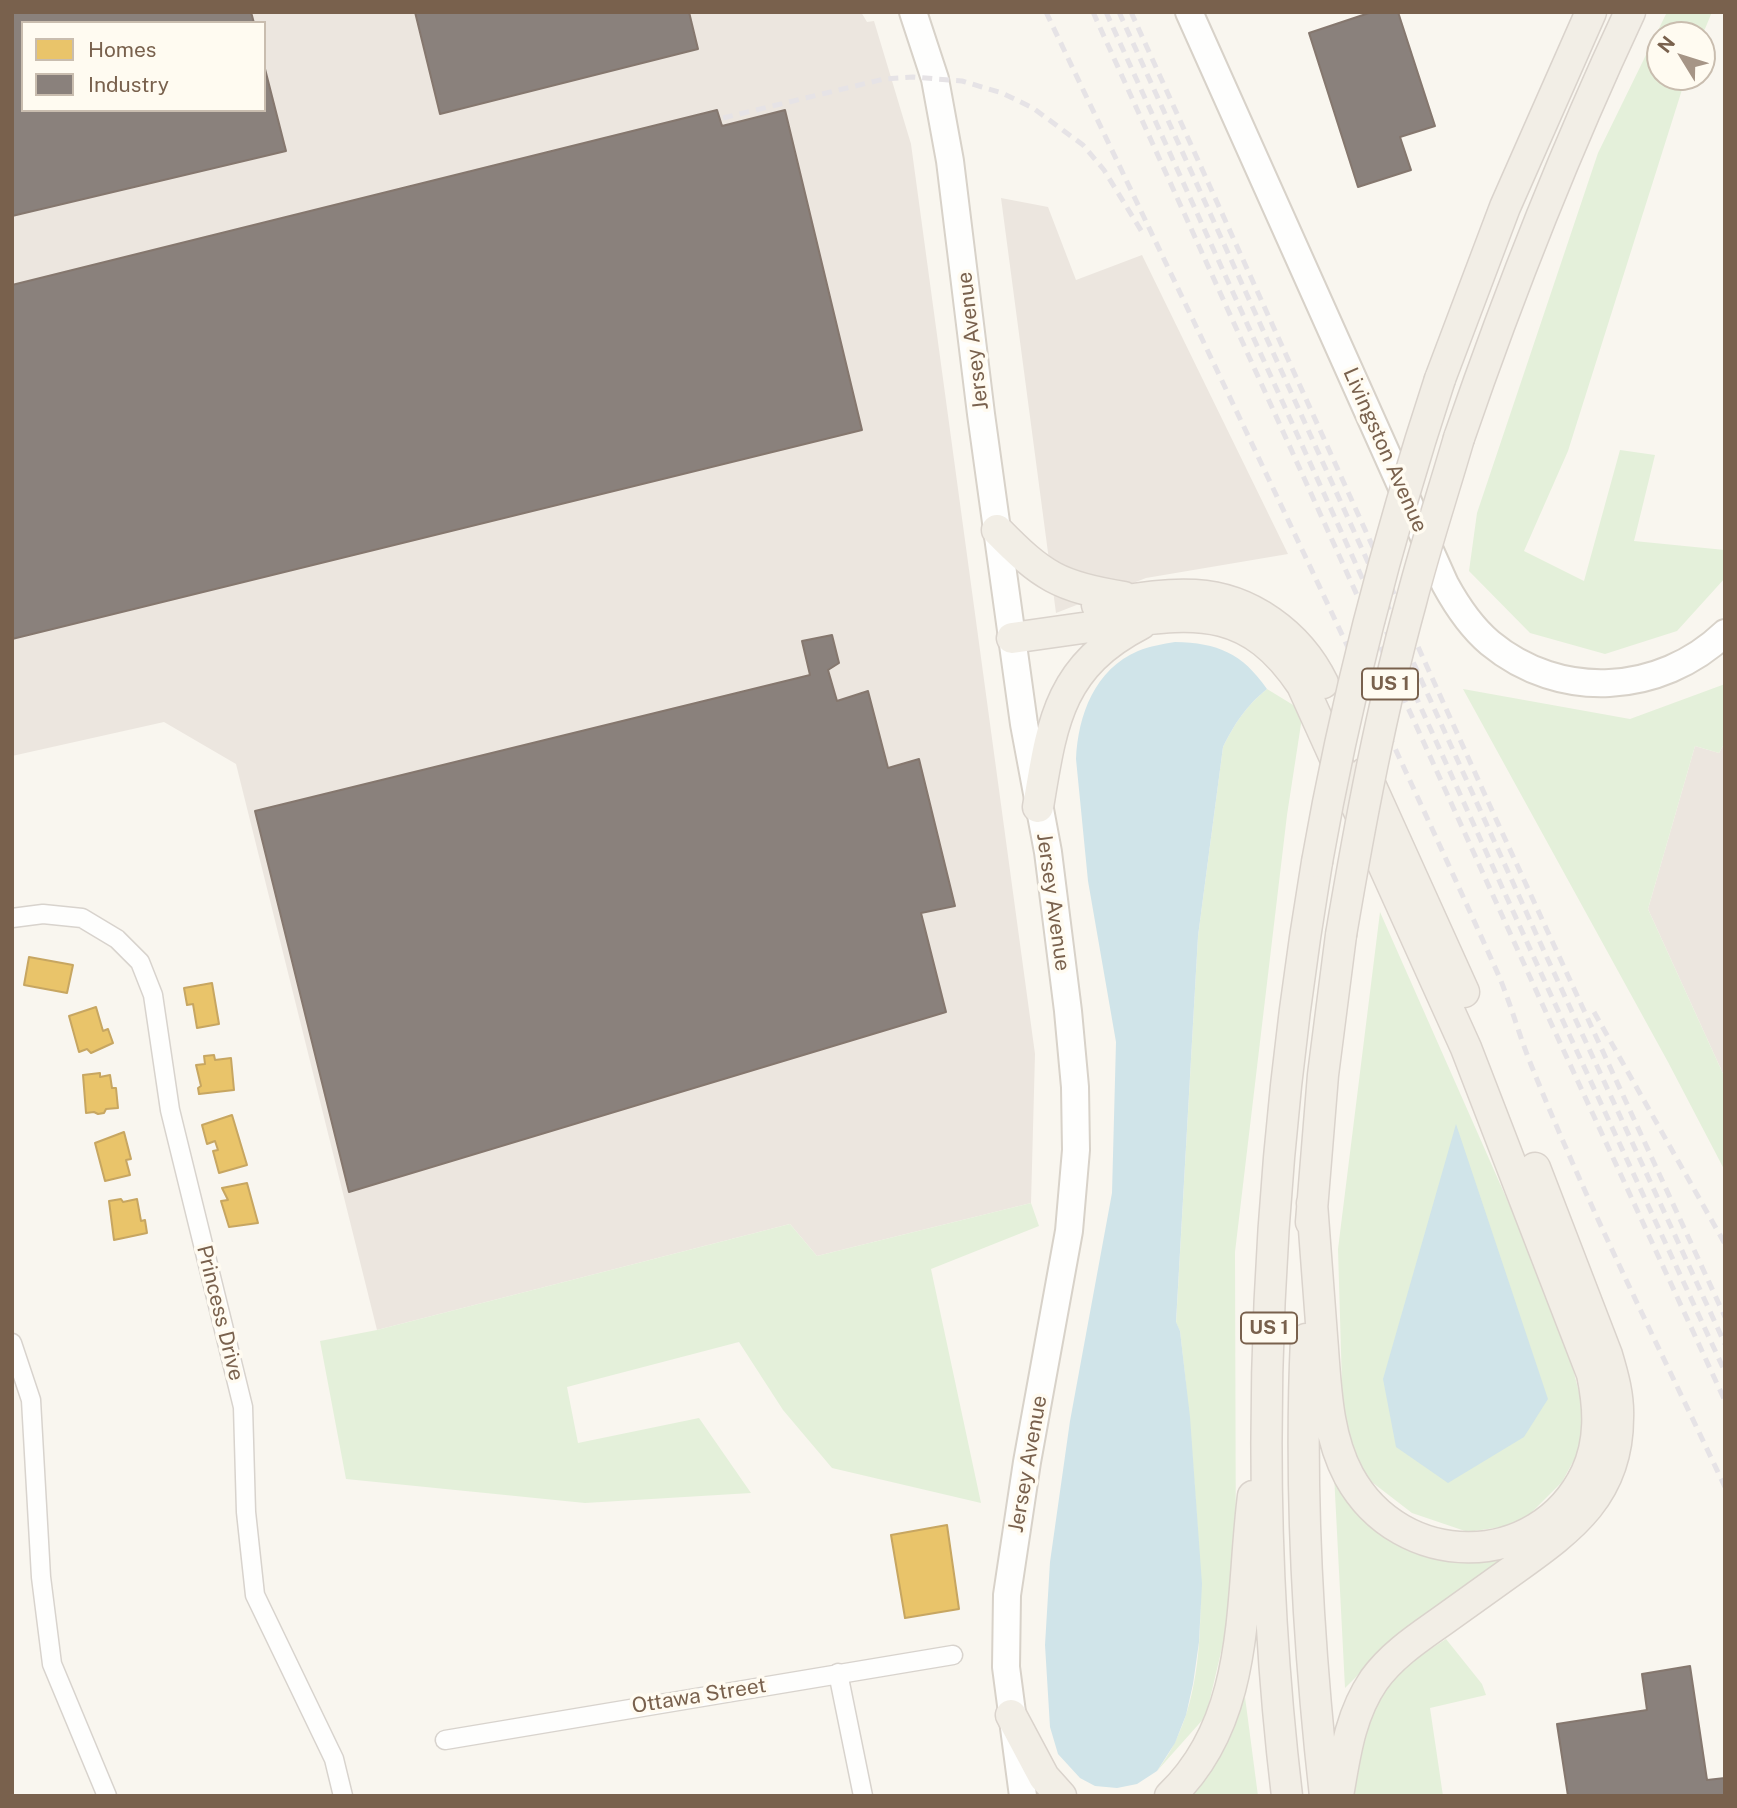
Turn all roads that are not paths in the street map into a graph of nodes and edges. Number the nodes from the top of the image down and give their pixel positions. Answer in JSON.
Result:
{"nodes":[{"id":1,"x":913,"y":12,"type":"edge"},
{"id":2,"x":1189,"y":12,"type":"edge"},
{"id":3,"x":1580,"y":12,"type":"edge"},
{"id":4,"x":1591,"y":12,"type":"edge"},
{"id":5,"x":1630,"y":12,"type":"edge"},
{"id":6,"x":1556,"y":88,"type":"junction"},
{"id":7,"x":997,"y":530,"type":"junction"},
{"id":8,"x":1146,"y":608,"type":"junction"},
{"id":9,"x":1011,"y":629,"type":"junction"},
{"id":10,"x":1725,"y":633,"type":"edge"},
{"id":11,"x":1038,"y":807,"type":"junction"},
{"id":12,"x":12,"y":918,"type":"edge"},
{"id":13,"x":1312,"y":1203,"type":"junction"},
{"id":14,"x":12,"y":1343,"type":"edge"},
{"id":15,"x":1266,"y":1388,"type":"junction"},
{"id":16,"x":953,"y":1656,"type":"dead end"},
{"id":17,"x":838,"y":1673,"type":"junction"},
{"id":18,"x":1011,"y":1715,"type":"junction"},
{"id":19,"x":445,"y":1740,"type":"dead end"},
{"id":20,"x":107,"y":1796,"type":"edge"},
{"id":21,"x":343,"y":1796,"type":"edge"},
{"id":22,"x":863,"y":1796,"type":"edge"},
{"id":23,"x":1023,"y":1796,"type":"edge"},
{"id":24,"x":1062,"y":1796,"type":"edge"},
{"id":25,"x":1170,"y":1796,"type":"edge"},
{"id":26,"x":1287,"y":1796,"type":"edge"},
{"id":27,"x":1325,"y":1796,"type":"edge"},
{"id":28,"x":1338,"y":1796,"type":"edge"}],
"edges":[{"from":1,"to":7,"type":"main road","name":"Jersey Avenue"},
{"from":2,"to":10,"type":"main road","name":"Livingston Avenue"},
{"from":3,"to":6,"type":"highway"},
{"from":4,"to":6,"type":"highway","number":"US 1"},
{"from":5,"to":13,"type":"highway","number":"US 1","bridge":true},
{"from":6,"to":15,"type":"highway","number":"US 1","bridge":true},
{"from":7,"to":8,"type":"highway"},
{"from":7,"to":9,"type":"main road","name":"Jersey Avenue"},
{"from":8,"to":9,"type":"highway"},
{"from":8,"to":11,"type":"highway"},
{"from":8,"to":13,"type":"highway"},
{"from":8,"to":28,"type":"highway"},
{"from":9,"to":11,"type":"main road","name":"Jersey Avenue"},
{"from":11,"to":18,"type":"main road","name":"Jersey Avenue"},
{"from":12,"to":21,"type":"street","name":"Princess Drive"},
{"from":13,"to":27,"type":"highway","number":"US 1"},
{"from":14,"to":20,"type":"street"},
{"from":15,"to":25,"type":"highway"},
{"from":15,"to":26,"type":"highway","number":"US 1"},
{"from":16,"to":17,"type":"street","name":"Ottawa Street"},
{"from":17,"to":19,"type":"street","name":"Ottawa Street"},
{"from":17,"to":22,"type":"street"},
{"from":18,"to":23,"type":"main road","name":"Jersey Avenue"},
{"from":18,"to":24,"type":"highway"}]}
